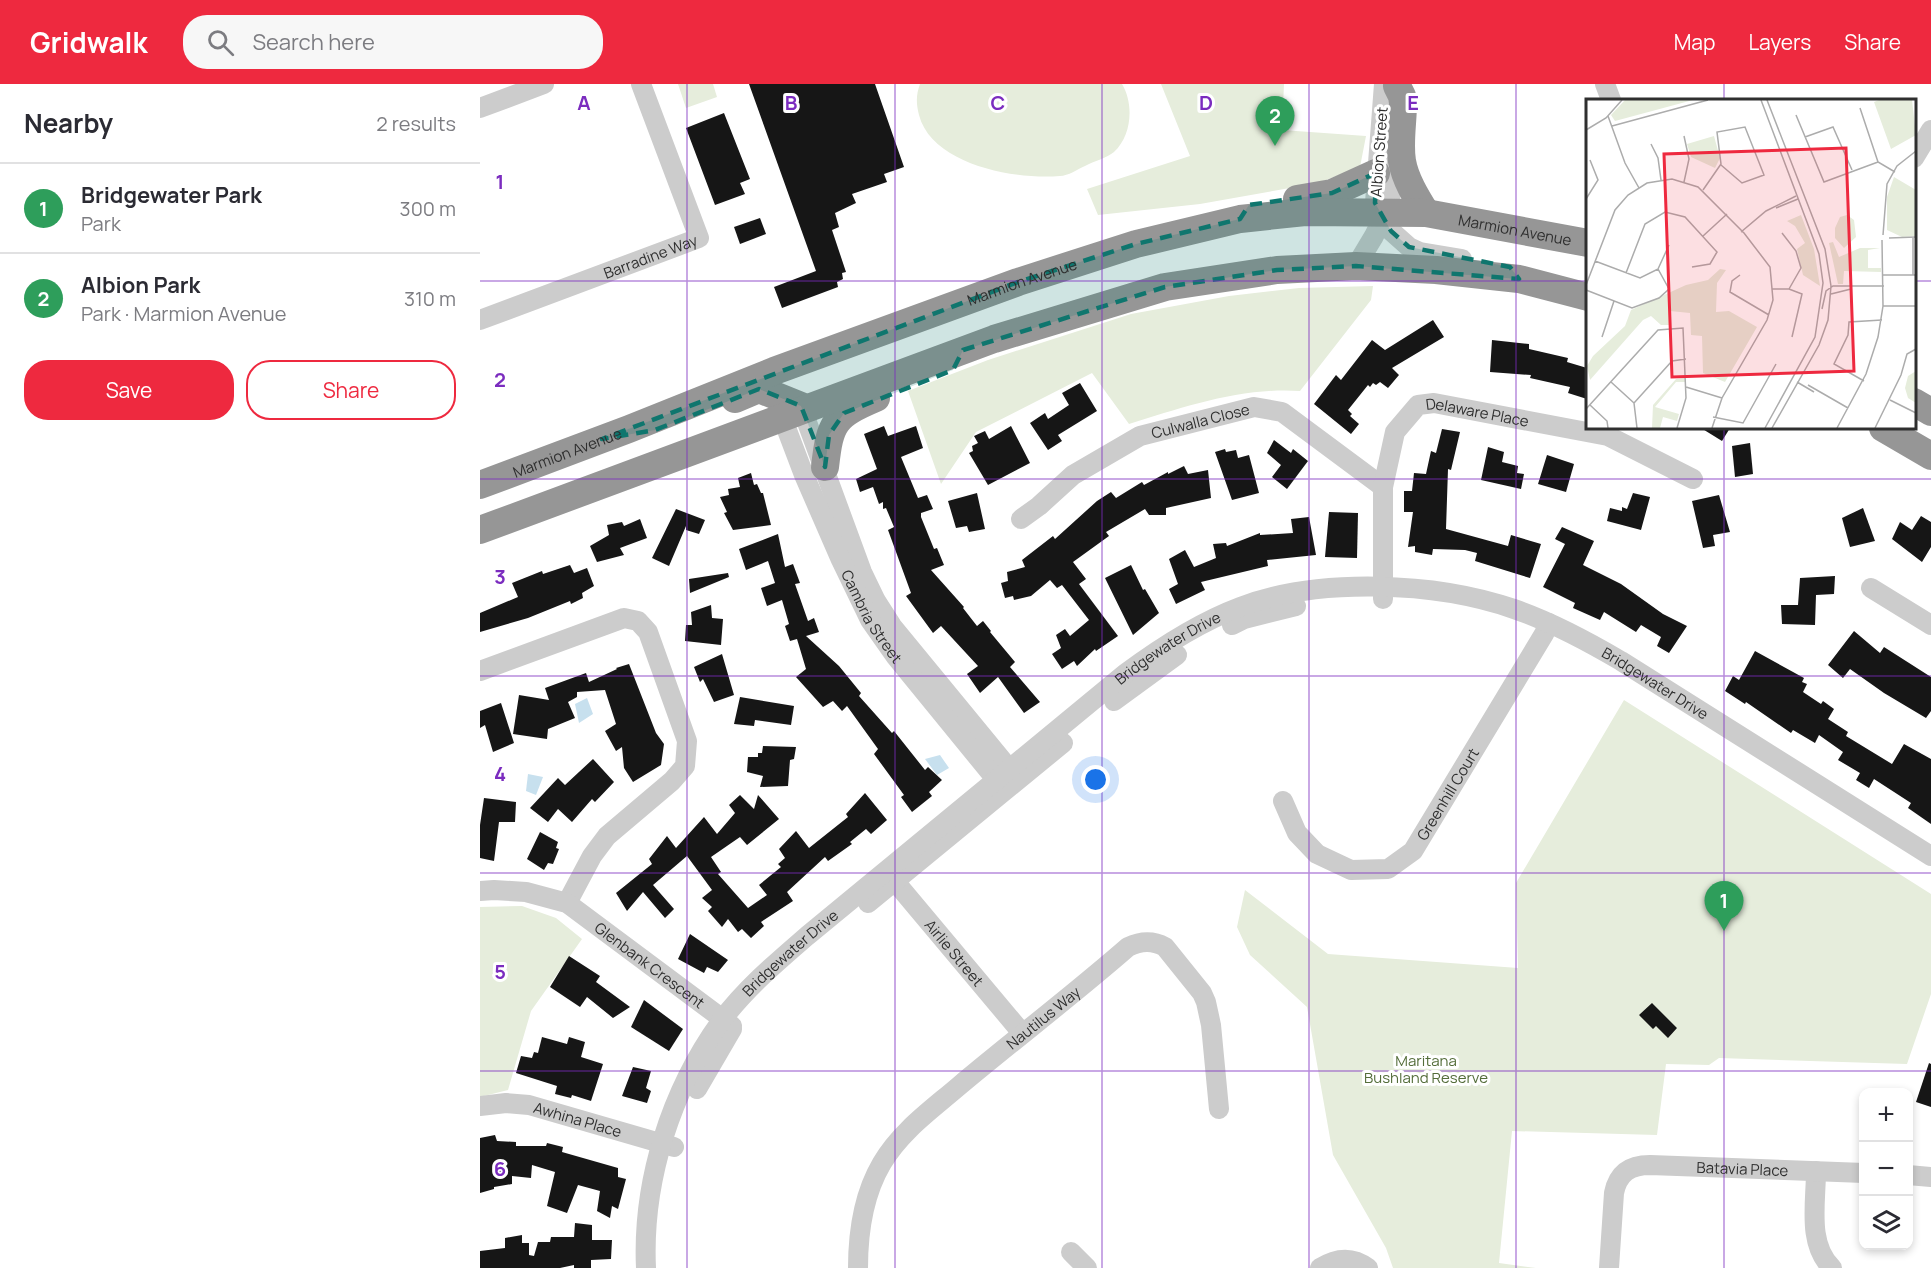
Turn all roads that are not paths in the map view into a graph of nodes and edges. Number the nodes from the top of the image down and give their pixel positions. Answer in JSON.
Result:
{"nodes":[{"id":1,"x":544,"y":84,"type":"edge"},
{"id":2,"x":641,"y":84,"type":"edge"},
{"id":3,"x":1605,"y":84,"type":"edge"},
{"id":4,"x":1392,"y":85,"type":"edge"},
{"id":5,"x":1611,"y":99,"type":"edge"},
{"id":6,"x":480,"y":108,"type":"edge"},
{"id":7,"x":1931,"y":130,"type":"edge"},
{"id":8,"x":1916,"y":155,"type":"edge"},
{"id":9,"x":1376,"y":173,"type":"junction"},
{"id":10,"x":1426,"y":213,"type":"junction"},
{"id":11,"x":1382,"y":214,"type":"junction"},
{"id":12,"x":1240,"y":219,"type":"junction"},
{"id":13,"x":1586,"y":243,"type":"edge"},
{"id":14,"x":1356,"y":266,"type":"junction"},
{"id":15,"x":1519,"y":279,"type":"junction"},
{"id":16,"x":1586,"y":297,"type":"edge"},
{"id":17,"x":480,"y":320,"type":"edge"},
{"id":18,"x":832,"y":349,"type":"junction"},
{"id":19,"x":963,"y":350,"type":"junction"},
{"id":20,"x":794,"y":408,"type":"junction"},
{"id":21,"x":1885,"y":429,"type":"edge"},
{"id":22,"x":602,"y":440,"type":"junction"},
{"id":23,"x":1931,"y":456,"type":"edge"},
{"id":24,"x":825,"y":467,"type":"junction"},
{"id":25,"x":1693,"y":479,"type":"dead end"},
{"id":26,"x":480,"y":485,"type":"edge"},
{"id":27,"x":1383,"y":487,"type":"junction"},
{"id":28,"x":1021,"y":519,"type":"dead end"},
{"id":29,"x":480,"y":530,"type":"edge"},
{"id":30,"x":1871,"y":588,"type":"dead end"},
{"id":31,"x":1382,"y":593,"type":"junction"},
{"id":32,"x":1931,"y":624,"type":"edge"},
{"id":33,"x":1546,"y":629,"type":"junction"},
{"id":34,"x":480,"y":671,"type":"edge"},
{"id":35,"x":1007,"y":780,"type":"junction"},
{"id":36,"x":1283,"y":801,"type":"dead end"},
{"id":37,"x":1931,"y":856,"type":"edge"},
{"id":38,"x":1931,"y":871,"type":"edge"},
{"id":39,"x":891,"y":877,"type":"junction"},
{"id":40,"x":480,"y":891,"type":"edge"},
{"id":41,"x":567,"y":903,"type":"junction"},
{"id":42,"x":728,"y":1023,"type":"junction"},
{"id":43,"x":1022,"y":1033,"type":"junction"},
{"id":44,"x":480,"y":1106,"type":"edge"},
{"id":45,"x":1220,"y":1109,"type":"dead end"},
{"id":46,"x":668,"y":1146,"type":"junction"},
{"id":47,"x":1816,"y":1171,"type":"junction"},
{"id":48,"x":1859,"y":1173,"type":"edge"},
{"id":49,"x":1913,"y":1175,"type":"edge"},
{"id":50,"x":1931,"y":1177,"type":"edge"},
{"id":51,"x":1071,"y":1252,"type":"dead end"},
{"id":52,"x":646,"y":1268,"type":"edge"},
{"id":53,"x":660,"y":1268,"type":"edge"},
{"id":54,"x":858,"y":1268,"type":"edge"},
{"id":55,"x":1087,"y":1268,"type":"edge"},
{"id":56,"x":1320,"y":1268,"type":"edge"},
{"id":57,"x":1368,"y":1268,"type":"edge"},
{"id":58,"x":1609,"y":1268,"type":"edge"},
{"id":59,"x":1832,"y":1268,"type":"edge"}],
"edges":[{"from":1,"to":6,"type":"street"},
{"from":2,"to":17,"type":"street","name":"Barradine Way"},
{"from":3,"to":5,"type":"street"},
{"from":4,"to":9,"type":"street","name":"Albion Street"},
{"from":4,"to":10,"type":"highway"},
{"from":4,"to":11,"type":"street","name":"Albion Street"},
{"from":7,"to":8,"type":"street"},
{"from":9,"to":11,"type":"street","name":"Albion Street"},
{"from":9,"to":12,"type":"highway"},
{"from":10,"to":11,"type":"highway","name":"Marmion Avenue"},
{"from":10,"to":13,"type":"highway","name":"Marmion Avenue"},
{"from":11,"to":12,"type":"highway","name":"Marmion Avenue"},
{"from":11,"to":14,"type":"street","name":"Albion Street"},
{"from":11,"to":15,"type":"street","name":"Albion Street"},
{"from":12,"to":18,"type":"highway","name":"Marmion Avenue"},
{"from":14,"to":15,"type":"highway"},
{"from":14,"to":19,"type":"highway"},
{"from":15,"to":16,"type":"highway"},
{"from":18,"to":20,"type":"highway"},
{"from":18,"to":22,"type":"highway","name":"Marmion Avenue"},
{"from":19,"to":20,"type":"highway"},
{"from":19,"to":24,"type":"highway"},
{"from":20,"to":22,"type":"highway"},
{"from":20,"to":24,"type":"street","name":"Cambria Street"},
{"from":20,"to":29,"type":"highway"},
{"from":20,"to":35,"type":"street","name":"Cambria Street"},
{"from":21,"to":23,"type":"highway"},
{"from":22,"to":26,"type":"highway","name":"Marmion Avenue"},
{"from":24,"to":35,"type":"street","name":"Cambria Street"},
{"from":25,"to":27,"type":"street","name":"Delaware Place"},
{"from":27,"to":28,"type":"street","name":"Culwalla Close"},
{"from":27,"to":31,"type":"street","name":"Delaware Place"},
{"from":30,"to":32,"type":"street"},
{"from":31,"to":33,"type":"street","name":"Bridgewater Drive"},
{"from":31,"to":35,"type":"street","name":"Bridgewater Drive"},
{"from":33,"to":36,"type":"street","name":"Greenhill Court"},
{"from":33,"to":37,"type":"street","name":"Bridgewater Drive"},
{"from":33,"to":38,"type":"street","name":"Bridgewater Drive"},
{"from":34,"to":41,"type":"street"},
{"from":35,"to":39,"type":"street","name":"Bridgewater Drive"},
{"from":39,"to":42,"type":"street","name":"Bridgewater Drive"},
{"from":39,"to":43,"type":"street","name":"Airlie Street"},
{"from":40,"to":41,"type":"street","name":"Glenbank Crescent"},
{"from":41,"to":42,"type":"street","name":"Glenbank Crescent"},
{"from":42,"to":46,"type":"street","name":"Bridgewater Drive"},
{"from":43,"to":45,"type":"street","name":"Nautilus Way"},
{"from":43,"to":54,"type":"street","name":"Nautilus Way"},
{"from":44,"to":46,"type":"street","name":"Awhina Place"},
{"from":46,"to":52,"type":"street","name":"Bridgewater Drive"},
{"from":46,"to":53,"type":"street","name":"Bridgewater Drive"},
{"from":47,"to":48,"type":"street","name":"Batavia Place"},
{"from":47,"to":58,"type":"street","name":"Batavia Place"},
{"from":47,"to":59,"type":"street"},
{"from":49,"to":50,"type":"street"},
{"from":51,"to":55,"type":"street"},
{"from":56,"to":57,"type":"street"}]}
